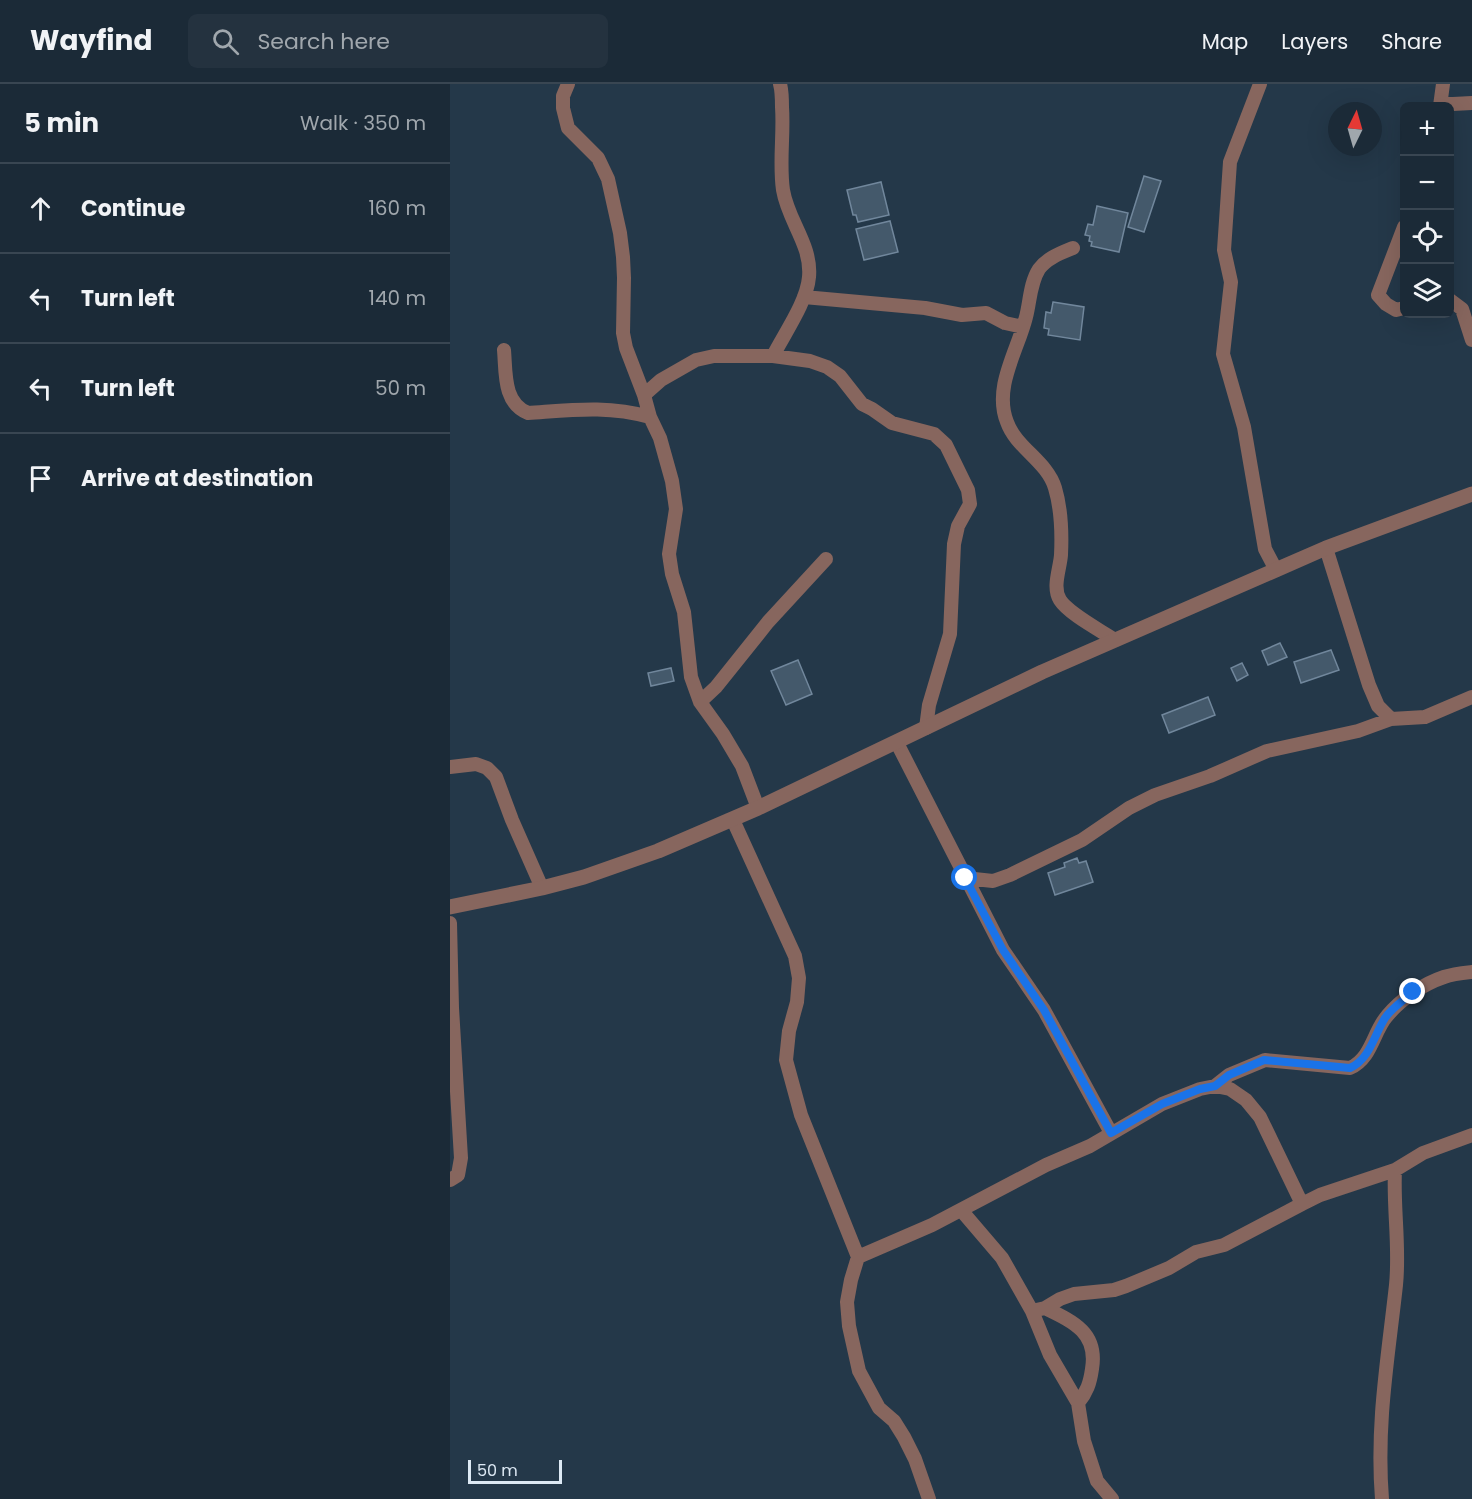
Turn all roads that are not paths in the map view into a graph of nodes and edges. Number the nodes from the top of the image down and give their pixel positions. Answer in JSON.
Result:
{"nodes":[{"id":1,"x":568,"y":84,"type":"edge"},
{"id":2,"x":1260,"y":84,"type":"edge"},
{"id":3,"x":1443,"y":84,"type":"edge"},
{"id":4,"x":781,"y":85,"type":"edge"},
{"id":5,"x":1440,"y":102,"type":"edge"},
{"id":6,"x":1472,"y":103,"type":"edge"},
{"id":7,"x":1454,"y":104,"type":"edge"},
{"id":8,"x":1400,"y":237,"type":"edge"},
{"id":9,"x":1073,"y":248,"type":"dead end"},
{"id":10,"x":804,"y":297,"type":"junction"},
{"id":11,"x":1454,"y":303,"type":"edge"},
{"id":12,"x":1400,"y":309,"type":"edge"},
{"id":13,"x":1005,"y":323,"type":"junction"},
{"id":14,"x":1023,"y":327,"type":"junction"},
{"id":15,"x":1472,"y":340,"type":"edge"},
{"id":16,"x":1017,"y":341,"type":"junction"},
{"id":17,"x":504,"y":350,"type":"dead end"},
{"id":18,"x":773,"y":357,"type":"junction"},
{"id":19,"x":644,"y":395,"type":"junction"},
{"id":20,"x":650,"y":417,"type":"junction"},
{"id":21,"x":1472,"y":494,"type":"edge"},
{"id":22,"x":1326,"y":548,"type":"junction"},
{"id":23,"x":826,"y":559,"type":"dead end"},
{"id":24,"x":1276,"y":570,"type":"junction"},
{"id":25,"x":1115,"y":640,"type":"junction"},
{"id":26,"x":1472,"y":697,"type":"edge"},
{"id":27,"x":700,"y":702,"type":"junction"},
{"id":28,"x":1391,"y":719,"type":"junction"},
{"id":29,"x":926,"y":728,"type":"junction"},
{"id":30,"x":897,"y":743,"type":"junction"},
{"id":31,"x":450,"y":767,"type":"edge"},
{"id":32,"x":759,"y":808,"type":"junction"},
{"id":33,"x":733,"y":820,"type":"junction"},
{"id":34,"x":965,"y":878,"type":"junction"},
{"id":35,"x":543,"y":888,"type":"junction"},
{"id":36,"x":450,"y":907,"type":"edge"},
{"id":37,"x":450,"y":923,"type":"edge"},
{"id":38,"x":1472,"y":972,"type":"edge"},
{"id":39,"x":453,"y":1060,"type":"edge"},
{"id":40,"x":1215,"y":1086,"type":"junction"},
{"id":41,"x":1111,"y":1133,"type":"junction"},
{"id":42,"x":1472,"y":1135,"type":"edge"},
{"id":43,"x":1395,"y":1170,"type":"junction"},
{"id":44,"x":450,"y":1180,"type":"edge"},
{"id":45,"x":1302,"y":1204,"type":"junction"},
{"id":46,"x":961,"y":1210,"type":"junction"},
{"id":47,"x":858,"y":1257,"type":"junction"},
{"id":48,"x":1039,"y":1310,"type":"junction"},
{"id":49,"x":1078,"y":1403,"type":"junction"},
{"id":50,"x":929,"y":1499,"type":"edge"},
{"id":51,"x":1112,"y":1499,"type":"edge"},
{"id":52,"x":1382,"y":1499,"type":"edge"}],
"edges":[{"from":1,"to":19,"type":"street"},
{"from":2,"to":24,"type":"street"},
{"from":3,"to":5,"type":"street"},
{"from":4,"to":10,"type":"street"},
{"from":6,"to":7,"type":"street"},
{"from":8,"to":12,"type":"street"},
{"from":9,"to":14,"type":"street"},
{"from":10,"to":13,"type":"street"},
{"from":10,"to":18,"type":"street"},
{"from":11,"to":15,"type":"street"},
{"from":13,"to":14,"type":"street"},
{"from":13,"to":16,"type":"street"},
{"from":14,"to":16,"type":"street"},
{"from":16,"to":25,"type":"street"},
{"from":17,"to":20,"type":"street"},
{"from":18,"to":19,"type":"street"},
{"from":18,"to":29,"type":"street"},
{"from":19,"to":20,"type":"street"},
{"from":20,"to":27,"type":"street"},
{"from":21,"to":22,"type":"street"},
{"from":22,"to":24,"type":"street"},
{"from":22,"to":28,"type":"street"},
{"from":23,"to":27,"type":"street"},
{"from":24,"to":25,"type":"street"},
{"from":25,"to":29,"type":"street"},
{"from":26,"to":28,"type":"street"},
{"from":27,"to":32,"type":"street"},
{"from":28,"to":34,"type":"street"},
{"from":29,"to":30,"type":"street"},
{"from":30,"to":32,"type":"street"},
{"from":30,"to":34,"type":"street"},
{"from":31,"to":35,"type":"street"},
{"from":32,"to":33,"type":"street"},
{"from":33,"to":35,"type":"street"},
{"from":33,"to":47,"type":"street"},
{"from":34,"to":41,"type":"street"},
{"from":35,"to":36,"type":"street"},
{"from":37,"to":39,"type":"street"},
{"from":38,"to":40,"type":"street"},
{"from":39,"to":44,"type":"street"},
{"from":40,"to":41,"type":"street"},
{"from":40,"to":45,"type":"street"},
{"from":41,"to":46,"type":"street"},
{"from":42,"to":43,"type":"street"},
{"from":43,"to":45,"type":"street"},
{"from":43,"to":52,"type":"street"},
{"from":45,"to":48,"type":"street"},
{"from":46,"to":47,"type":"street"},
{"from":46,"to":48,"type":"street"},
{"from":47,"to":50,"type":"street"},
{"from":48,"to":49,"type":"street"},
{"from":48,"to":49,"type":"street"},
{"from":49,"to":51,"type":"street"}]}
